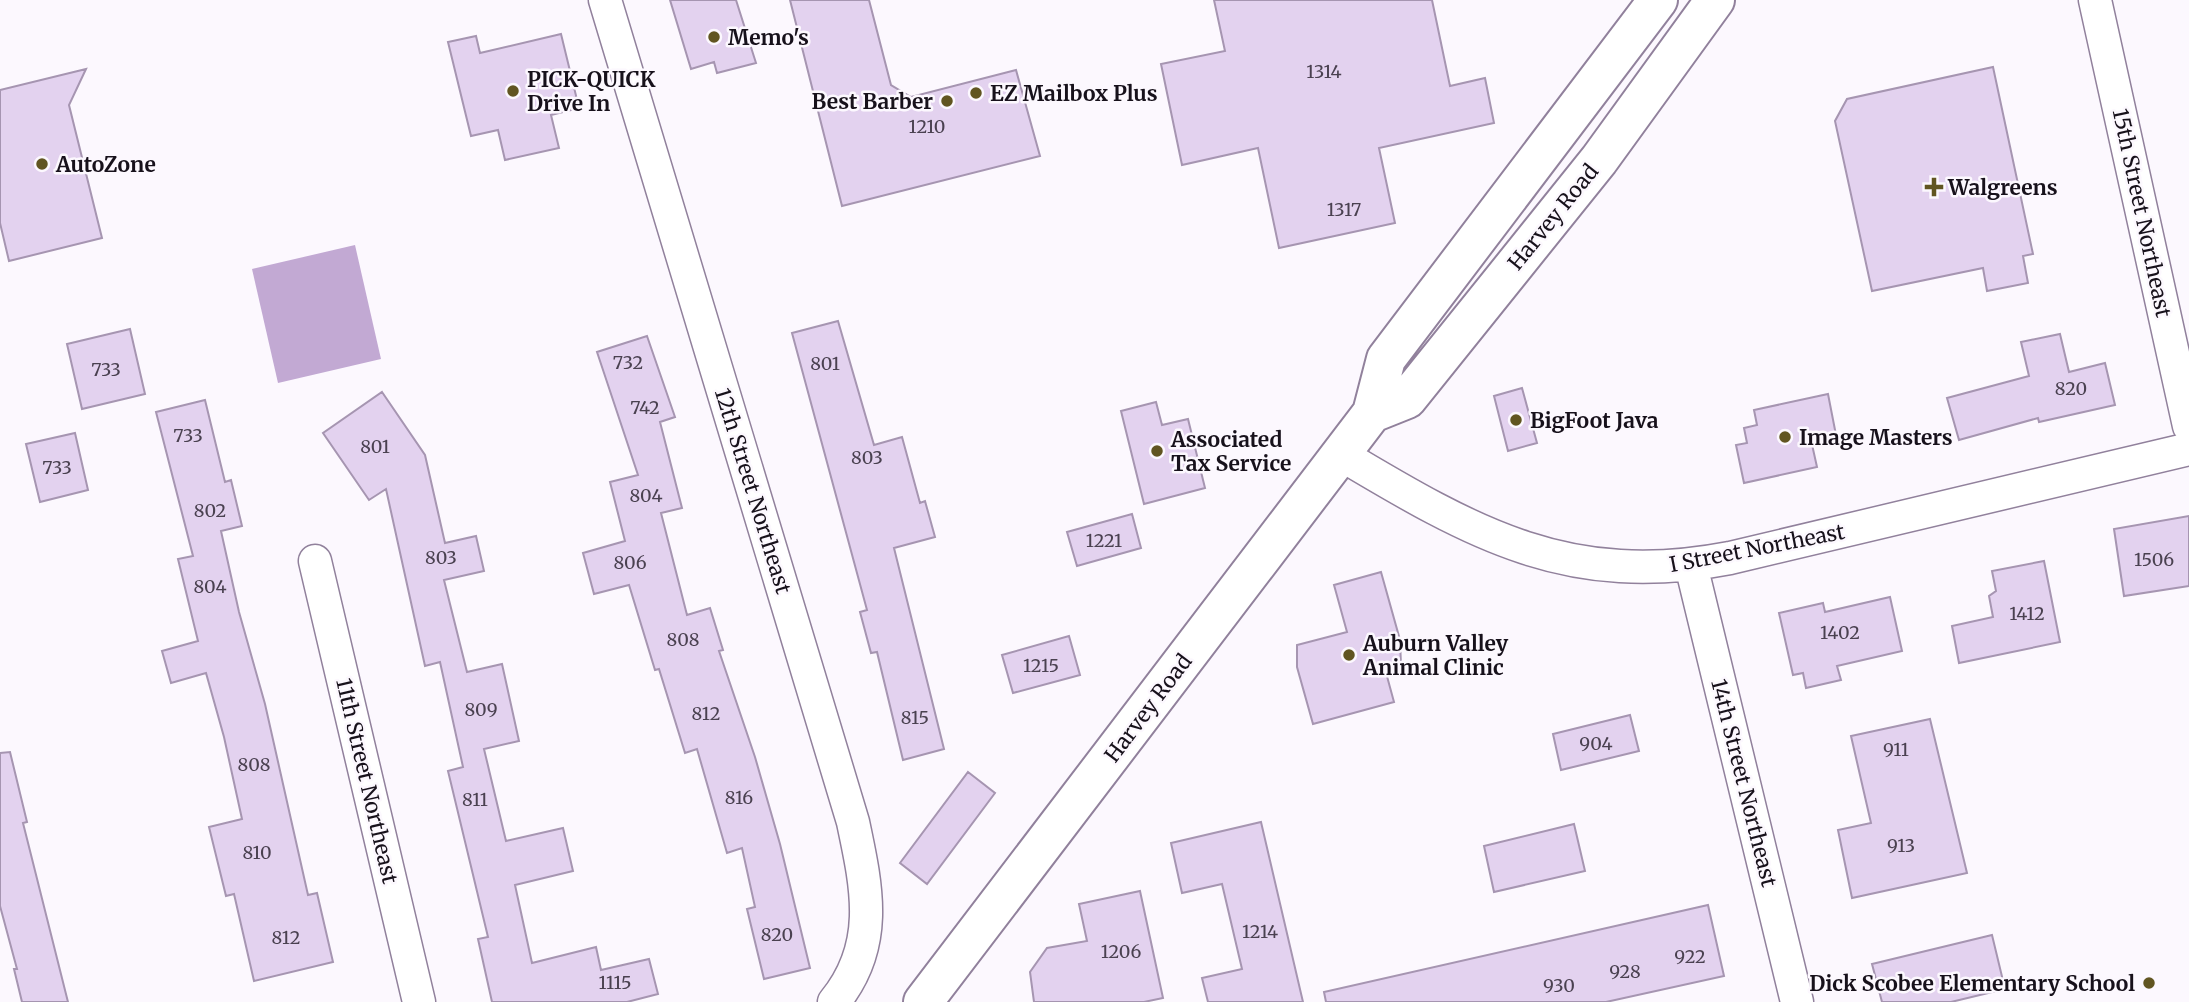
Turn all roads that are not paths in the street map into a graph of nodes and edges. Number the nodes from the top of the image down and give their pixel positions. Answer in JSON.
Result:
{"nodes":[{"id":1,"x":605,"y":0,"type":"edge"},
{"id":2,"x":1715,"y":0,"type":"edge"},
{"id":3,"x":2095,"y":0,"type":"edge"},
{"id":4,"x":1651,"y":9,"type":"edge"},
{"id":5,"x":1599,"y":160,"type":"junction"},
{"id":6,"x":1372,"y":413,"type":"junction"},
{"id":7,"x":2189,"y":426,"type":"edge"},
{"id":8,"x":2189,"y":449,"type":"edge"},
{"id":9,"x":1340,"y":454,"type":"junction"},
{"id":10,"x":315,"y":561,"type":"dead end"},
{"id":11,"x":1691,"y":565,"type":"junction"},
{"id":12,"x":841,"y":993,"type":"edge"},
{"id":13,"x":419,"y":1002,"type":"edge"},
{"id":14,"x":923,"y":1002,"type":"edge"},
{"id":15,"x":1797,"y":1002,"type":"edge"}],
"edges":[{"from":1,"to":12,"type":"street","name":"12th Street Northeast"},
{"from":2,"to":5,"type":"main road","name":"Harvey Road"},
{"from":3,"to":7,"type":"street","name":"15th Street Northeast"},
{"from":4,"to":5,"type":"main road"},
{"from":4,"to":6,"type":"main road","name":"Harvey Road"},
{"from":5,"to":6,"type":"main road","name":"Harvey Road"},
{"from":6,"to":9,"type":"main road","name":"Harvey Road"},
{"from":8,"to":11,"type":"street","name":"I Street Northeast"},
{"from":9,"to":11,"type":"street","name":"I Street Northeast"},
{"from":9,"to":14,"type":"main road","name":"Harvey Road"},
{"from":10,"to":13,"type":"street","name":"11th Street Northeast"},
{"from":11,"to":15,"type":"street","name":"14th Street Northeast"}]}
